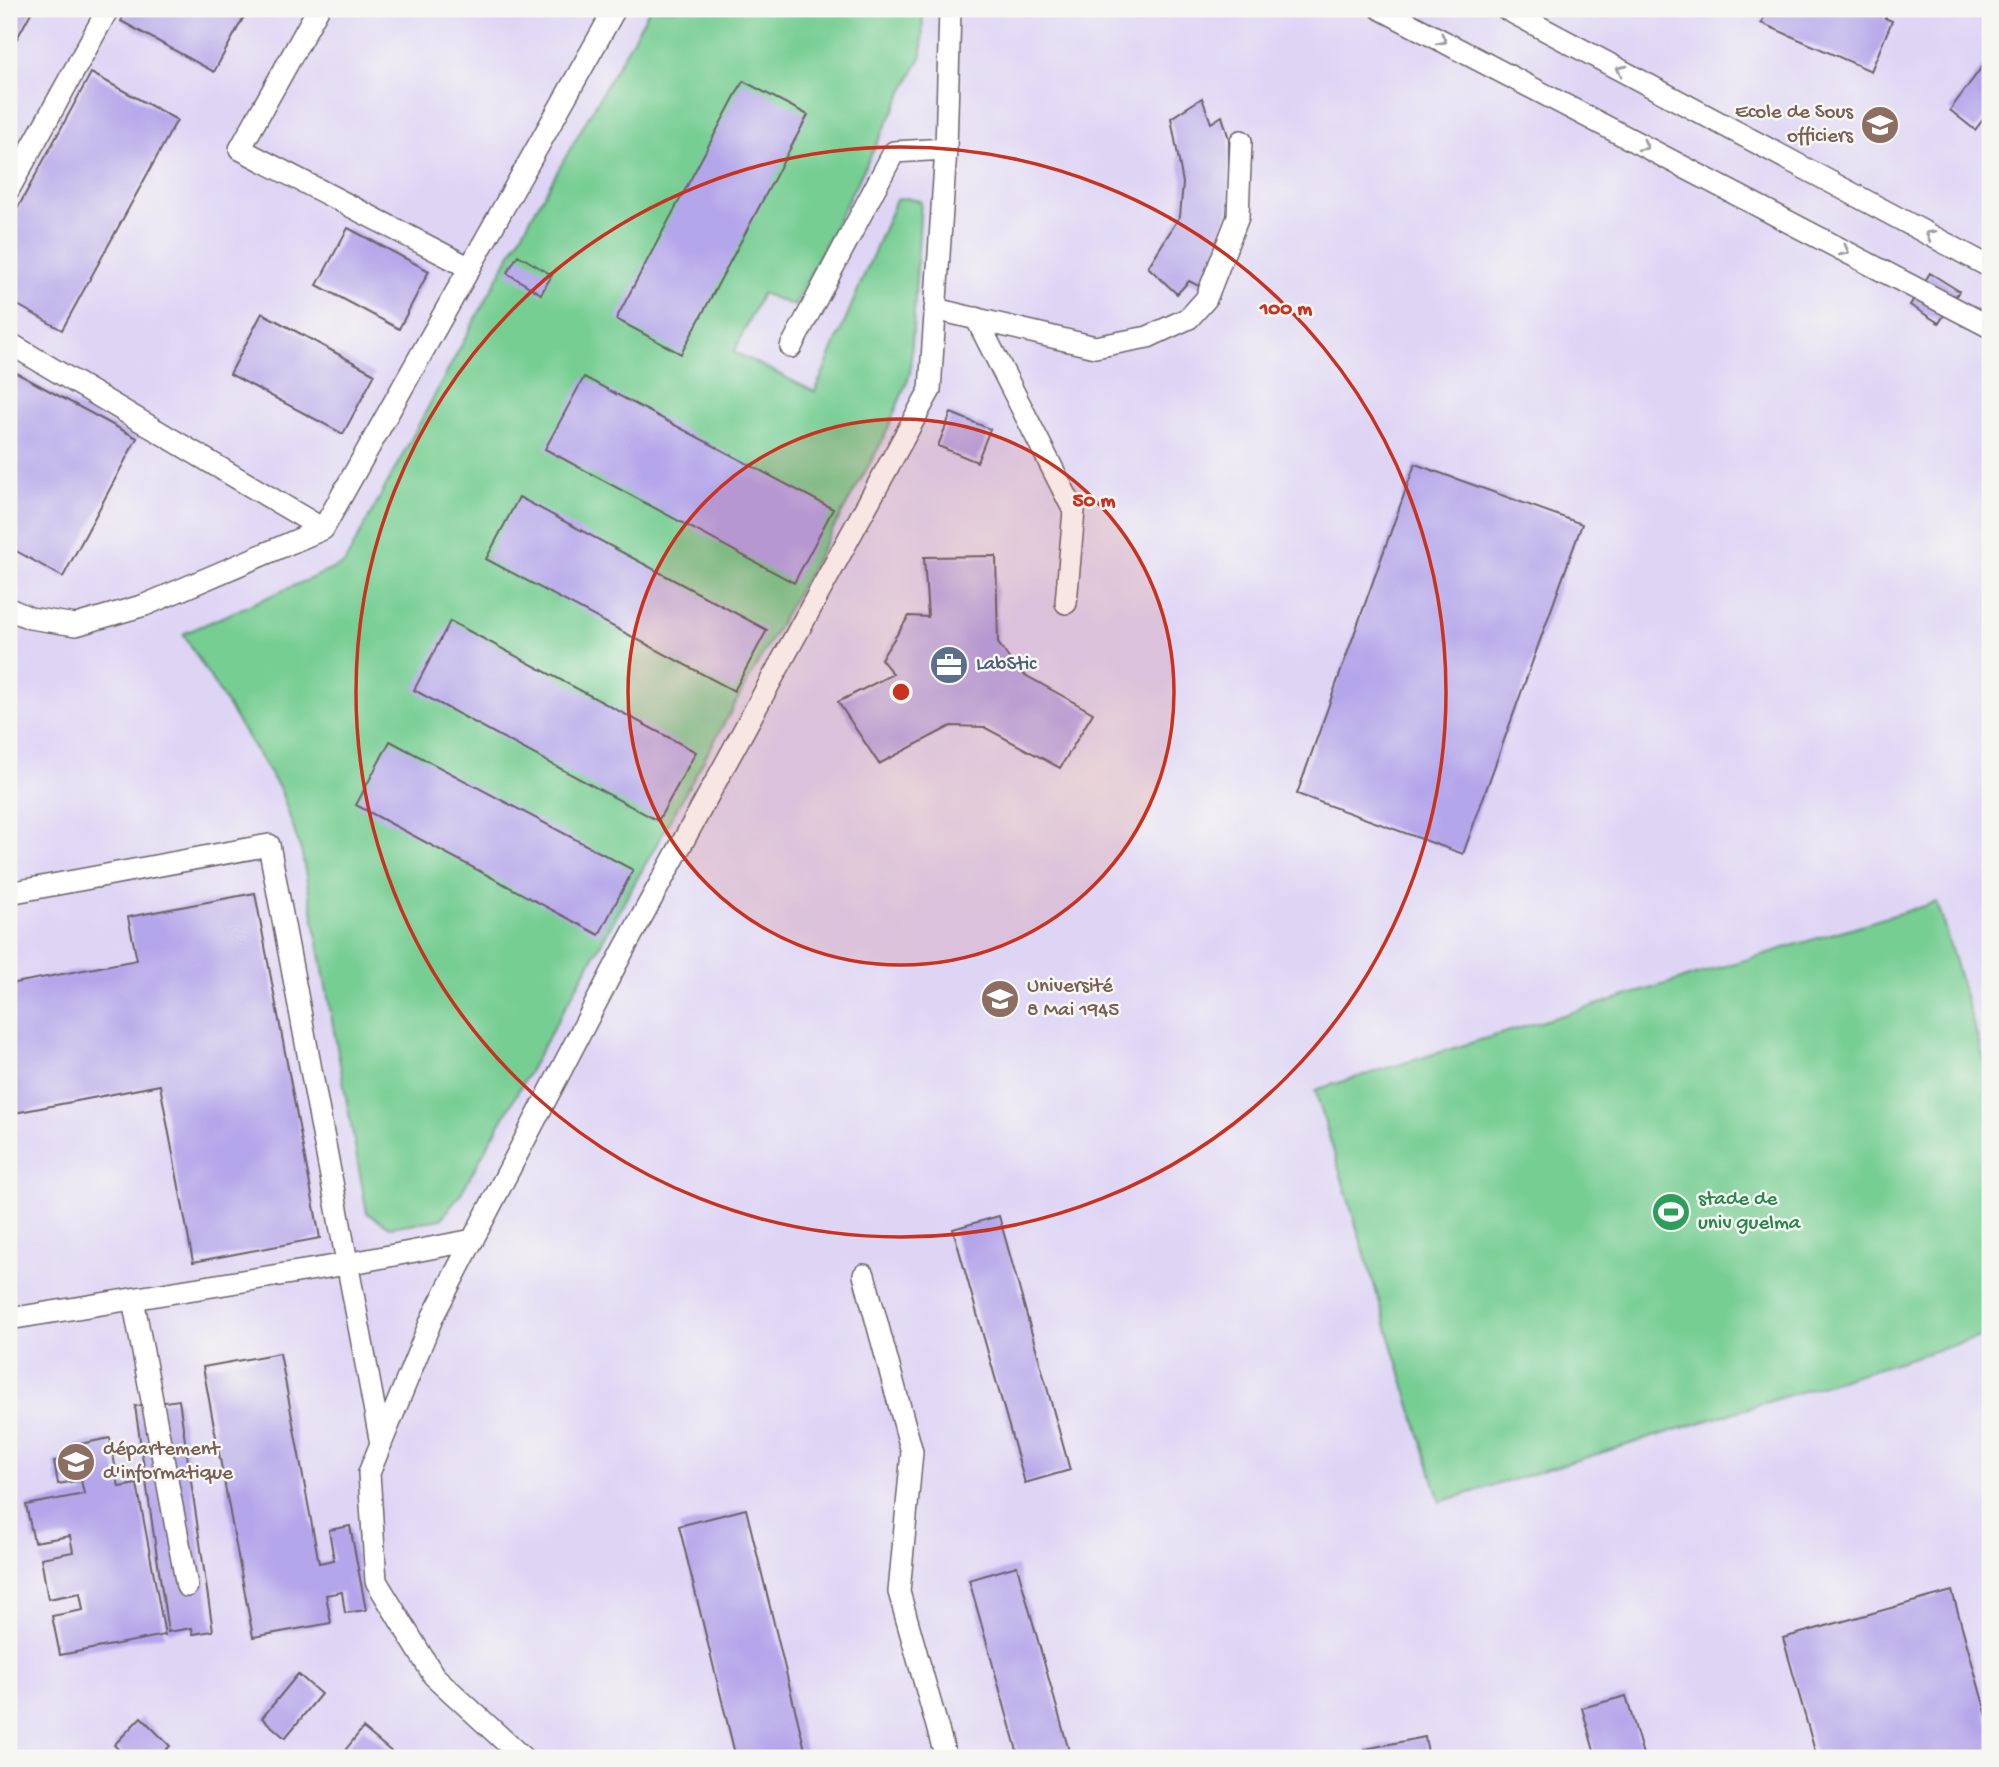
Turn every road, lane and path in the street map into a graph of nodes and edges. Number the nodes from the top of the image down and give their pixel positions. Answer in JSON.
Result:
{"nodes":[{"id":1,"x":108,"y":9,"type":"edge"},
{"id":2,"x":318,"y":9,"type":"edge"},
{"id":3,"x":615,"y":9,"type":"edge"},
{"id":4,"x":950,"y":9,"type":"edge"},
{"id":5,"x":1381,"y":9,"type":"edge"},
{"id":6,"x":1506,"y":9,"type":"edge"},
{"id":7,"x":1241,"y":141,"type":"dead end"},
{"id":8,"x":946,"y":149,"type":"junction"},
{"id":9,"x":9,"y":189,"type":"edge"},
{"id":10,"x":1990,"y":267,"type":"edge"},
{"id":11,"x":470,"y":268,"type":"junction"},
{"id":12,"x":935,"y":309,"type":"junction"},
{"id":13,"x":976,"y":318,"type":"junction"},
{"id":14,"x":1990,"y":327,"type":"edge"},
{"id":15,"x":9,"y":343,"type":"edge"},
{"id":16,"x":791,"y":347,"type":"dead end"},
{"id":17,"x":323,"y":529,"type":"junction"},
{"id":18,"x":1066,"y":603,"type":"dead end"},
{"id":19,"x":9,"y":609,"type":"edge"},
{"id":20,"x":9,"y":893,"type":"edge"},
{"id":21,"x":473,"y":1240,"type":"junction"},
{"id":22,"x":347,"y":1264,"type":"junction"},
{"id":23,"x":864,"y":1275,"type":"dead end"},
{"id":24,"x":133,"y":1299,"type":"junction"},
{"id":25,"x":9,"y":1319,"type":"edge"},
{"id":26,"x":381,"y":1444,"type":"junction"},
{"id":27,"x":187,"y":1586,"type":"dead end"},
{"id":28,"x":523,"y":1758,"type":"edge"},
{"id":29,"x":946,"y":1758,"type":"edge"}],
"edges":[{"from":1,"to":9,"type":"lane"},
{"from":2,"to":11,"type":"lane"},
{"from":3,"to":11,"type":"lane"},
{"from":4,"to":8,"type":"lane"},
{"from":5,"to":14,"type":"lane","one_way":true},
{"from":10,"to":6,"type":"lane","one_way":true},
{"from":7,"to":13,"type":"lane"},
{"from":8,"to":12,"type":"lane"},
{"from":8,"to":16,"type":"lane"},
{"from":11,"to":17,"type":"lane"},
{"from":12,"to":13,"type":"lane"},
{"from":12,"to":21,"type":"lane"},
{"from":13,"to":18,"type":"lane"},
{"from":15,"to":17,"type":"lane"},
{"from":17,"to":19,"type":"lane"},
{"from":20,"to":22,"type":"lane"},
{"from":21,"to":22,"type":"lane"},
{"from":21,"to":26,"type":"lane"},
{"from":22,"to":24,"type":"lane"},
{"from":22,"to":26,"type":"lane"},
{"from":23,"to":29,"type":"lane"},
{"from":24,"to":25,"type":"lane"},
{"from":24,"to":27,"type":"lane"},
{"from":26,"to":28,"type":"lane"}]}
